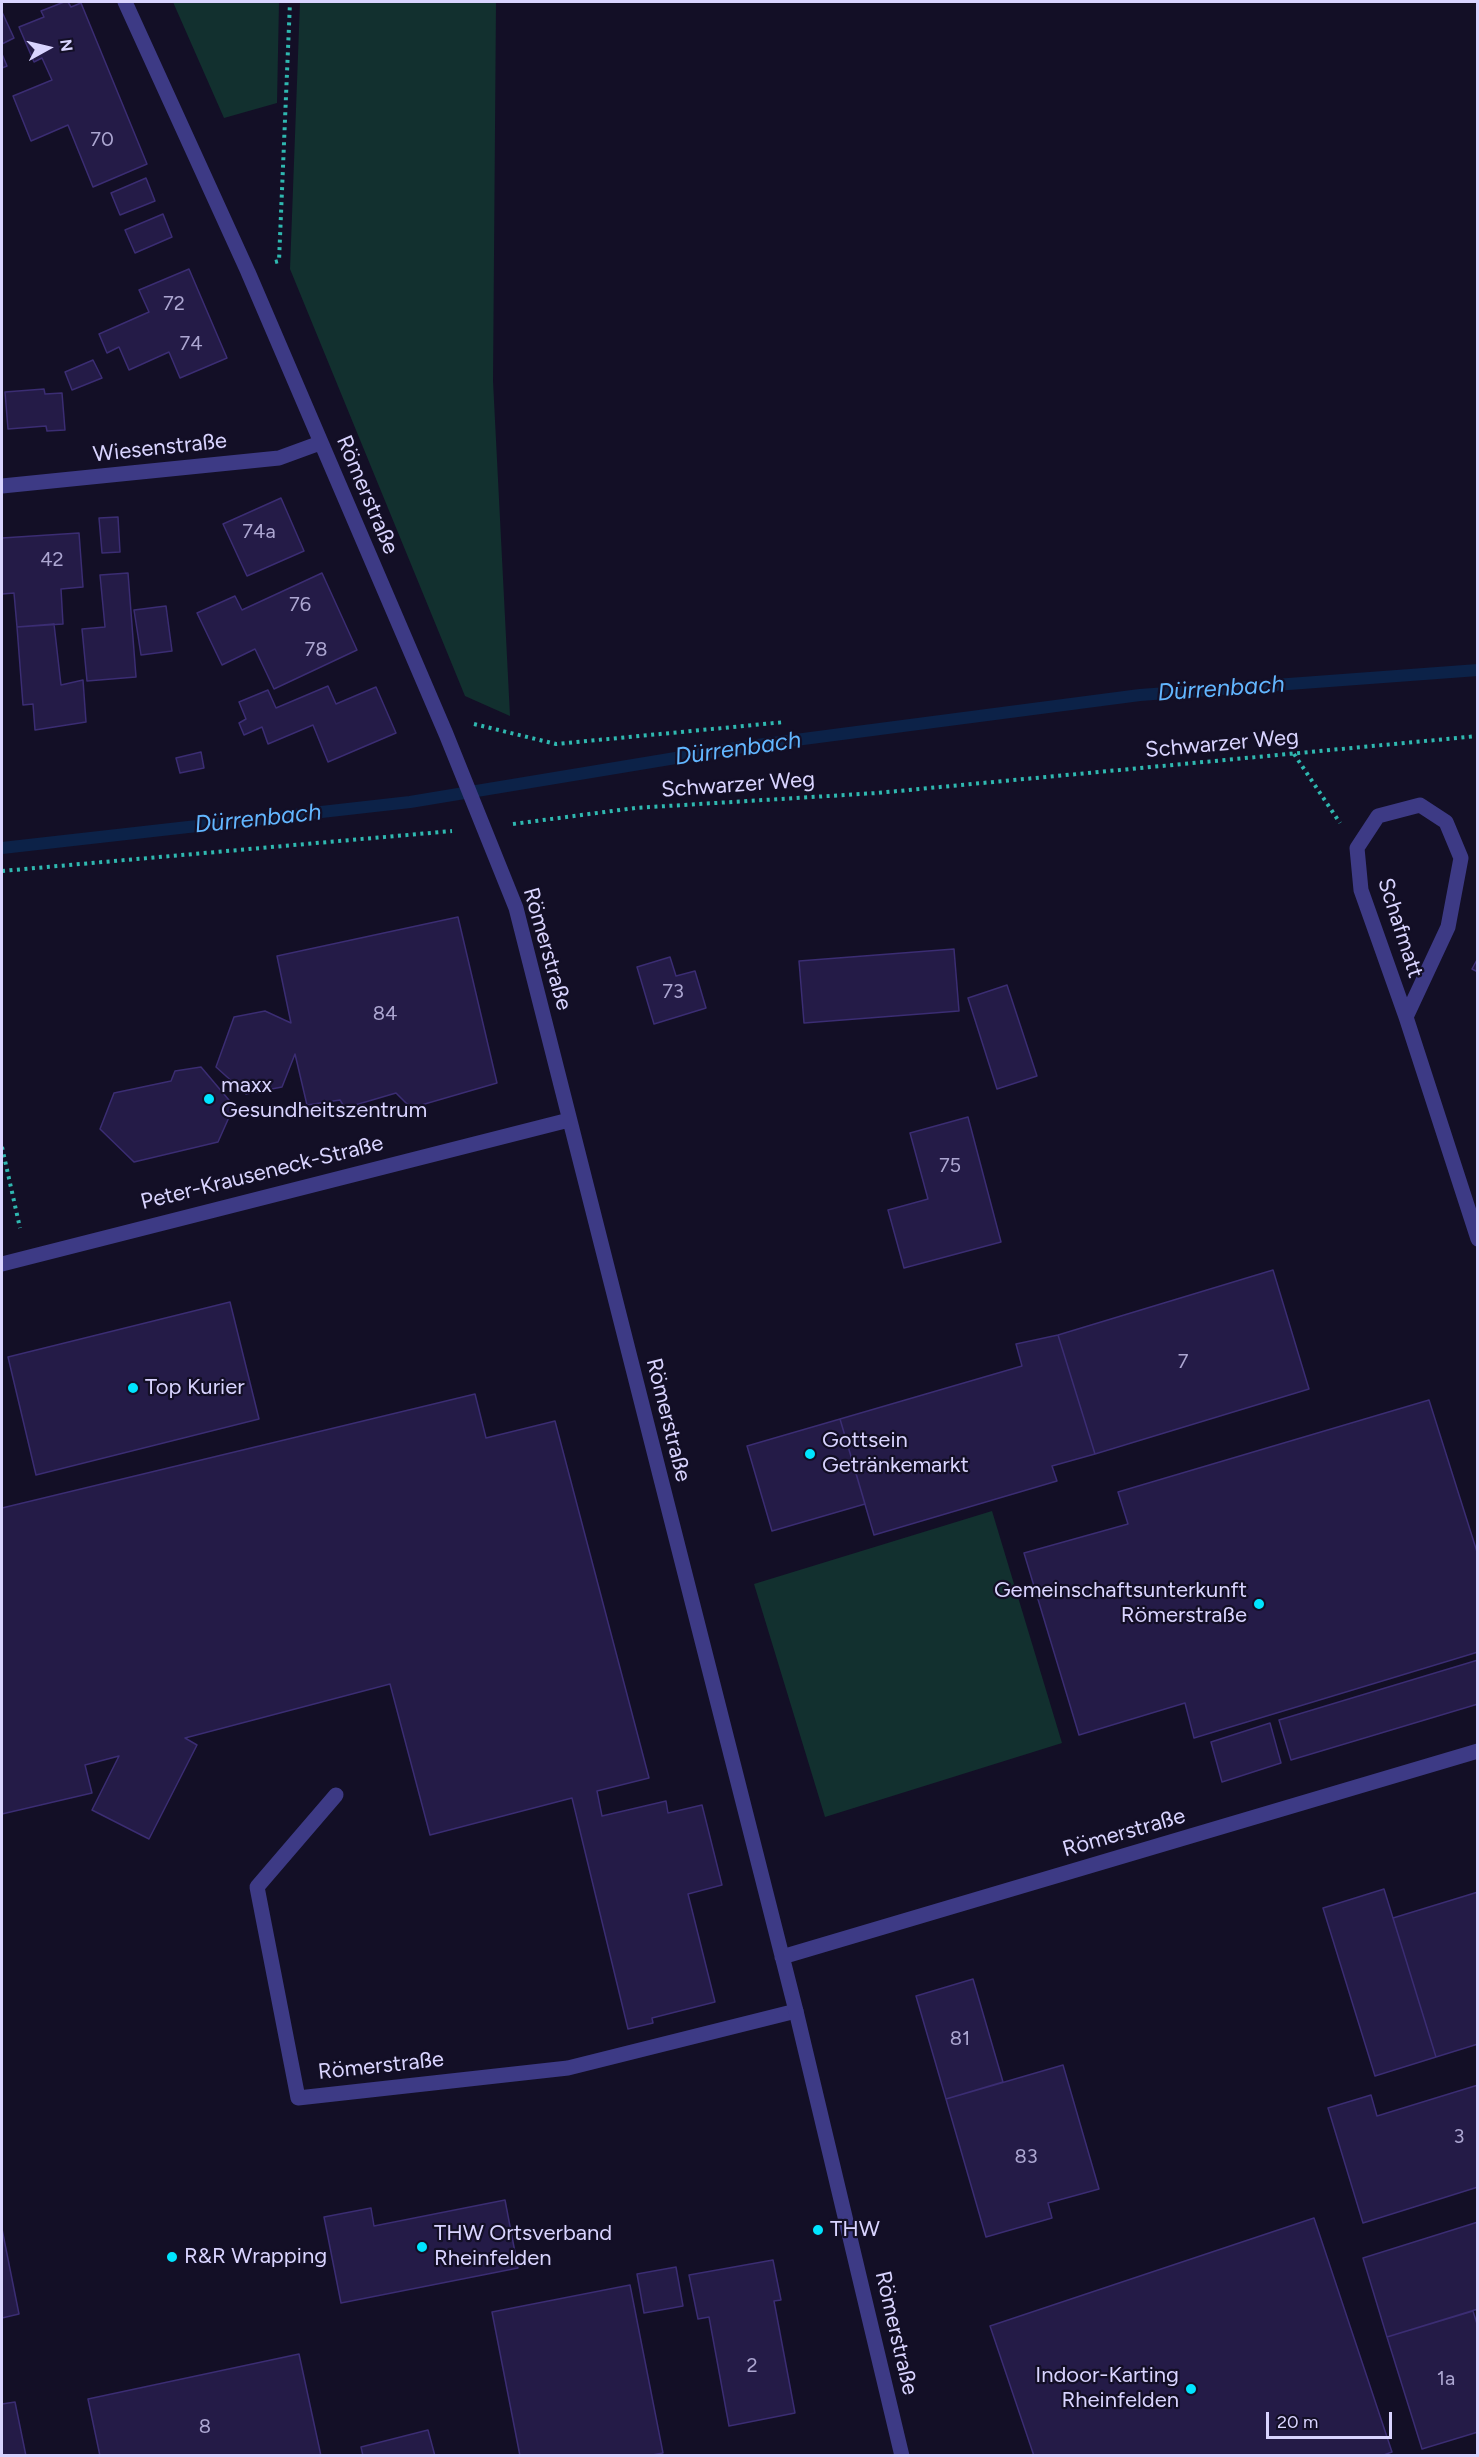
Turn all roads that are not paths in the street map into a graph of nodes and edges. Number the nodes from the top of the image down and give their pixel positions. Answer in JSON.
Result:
{"nodes":[{"id":1,"x":125,"y":2,"type":"edge"},
{"id":2,"x":320,"y":443,"type":"junction"},
{"id":3,"x":2,"y":486,"type":"edge"},
{"id":4,"x":1406,"y":1017,"type":"junction"},
{"id":5,"x":569,"y":1120,"type":"junction"},
{"id":6,"x":1478,"y":1239,"type":"edge"},
{"id":7,"x":2,"y":1264,"type":"edge"},
{"id":8,"x":1478,"y":1751,"type":"edge"},
{"id":9,"x":336,"y":1795,"type":"dead end"},
{"id":10,"x":782,"y":1957,"type":"junction"},
{"id":11,"x":796,"y":2011,"type":"junction"},
{"id":12,"x":902,"y":2456,"type":"edge"}],
"edges":[{"from":1,"to":2,"type":"street","name":"Römerstraße"},
{"from":2,"to":3,"type":"street","name":"Wiesenstraße"},
{"from":2,"to":5,"type":"street","name":"Römerstraße"},
{"from":4,"to":4,"type":"street","name":"Schafmatt"},
{"from":4,"to":6,"type":"street","name":"Schafmatt"},
{"from":5,"to":7,"type":"street","name":"Peter-Krauseneck-Straße"},
{"from":5,"to":10,"type":"street","name":"Römerstraße"},
{"from":8,"to":10,"type":"street","name":"Römerstraße"},
{"from":9,"to":11,"type":"street","name":"Römerstraße"},
{"from":10,"to":11,"type":"street","name":"Römerstraße"},
{"from":11,"to":12,"type":"street","name":"Römerstraße"}]}
